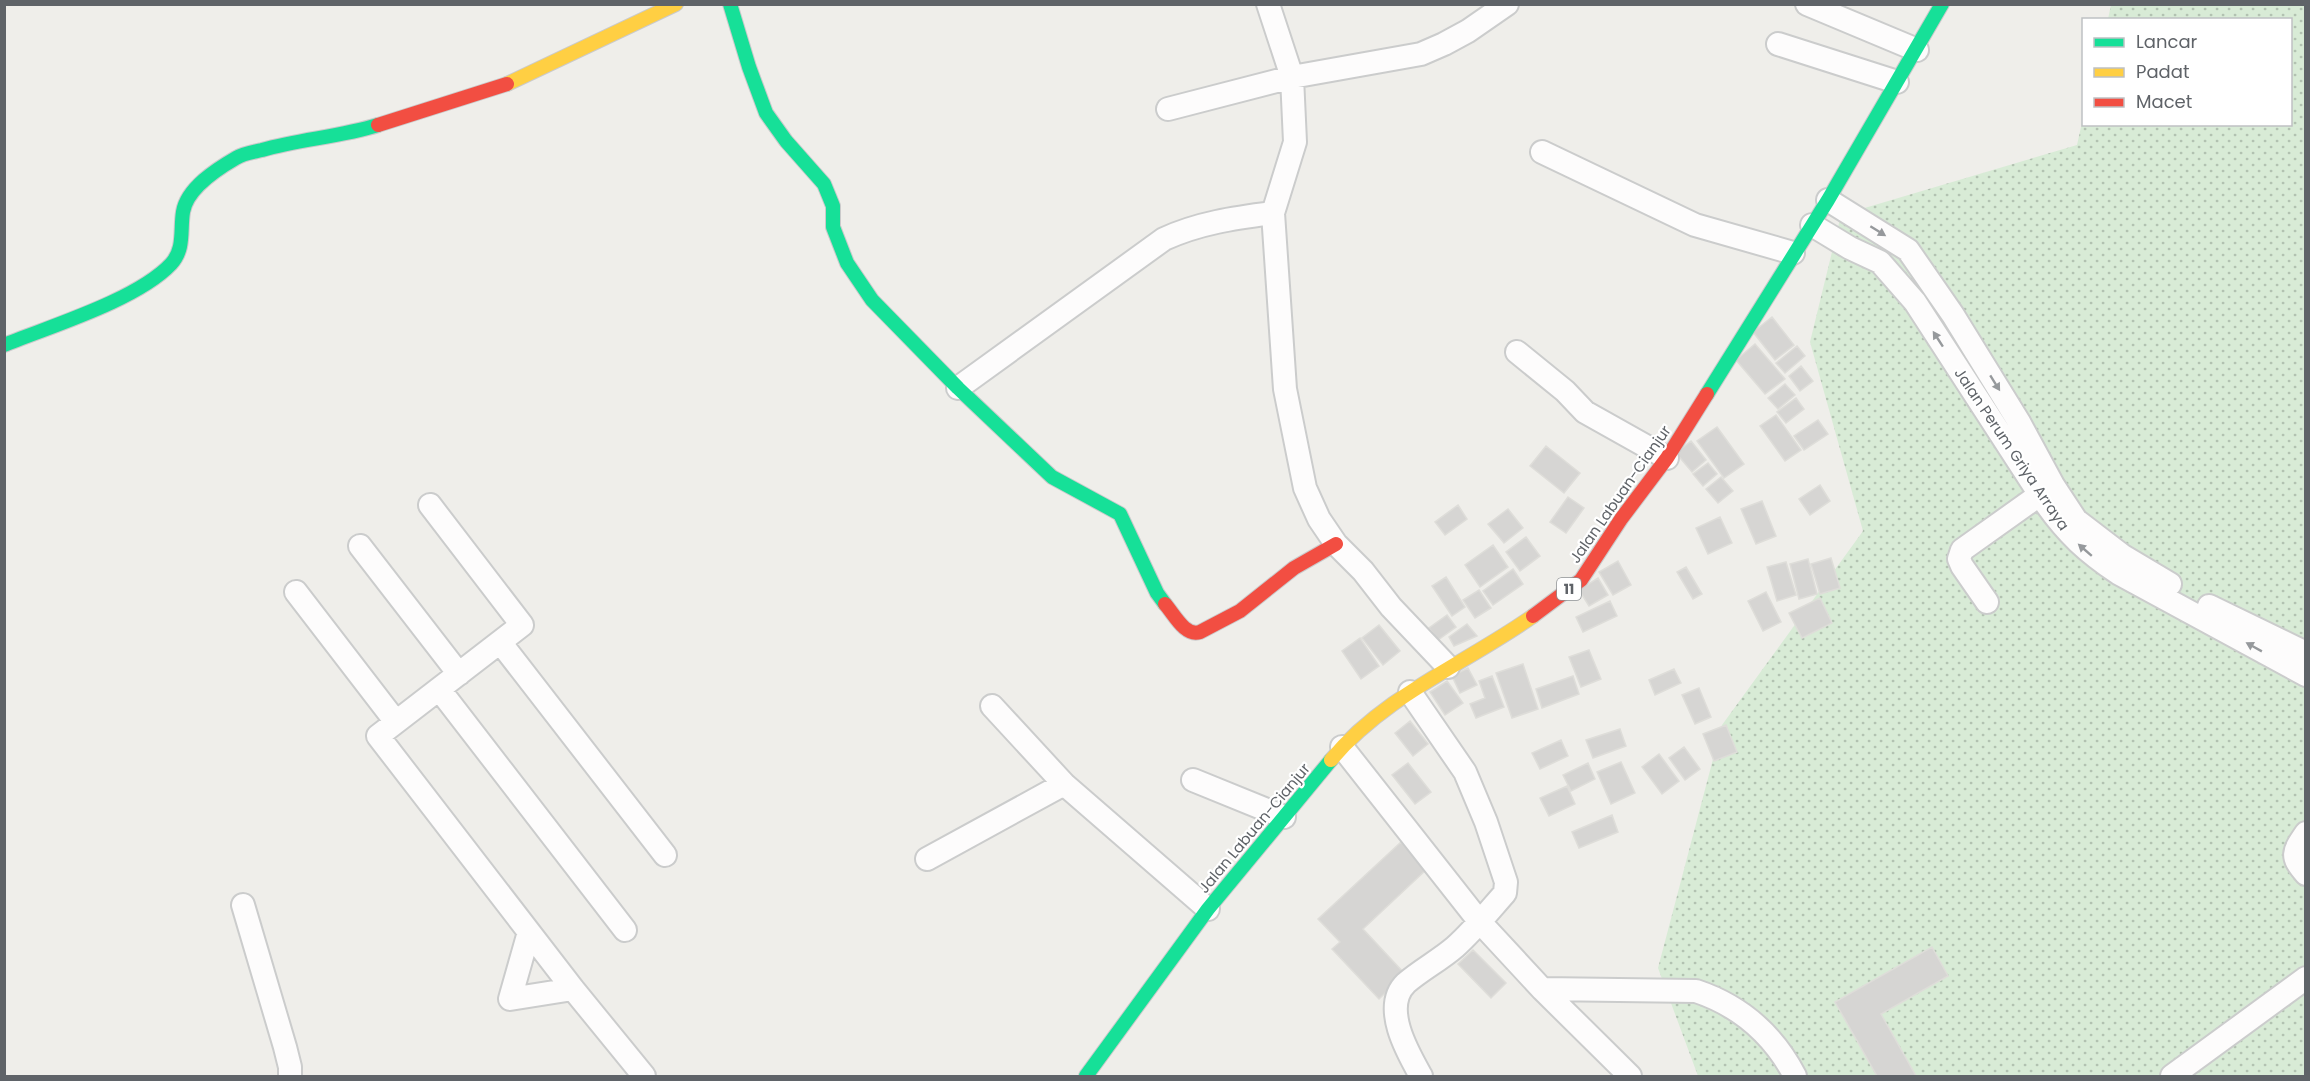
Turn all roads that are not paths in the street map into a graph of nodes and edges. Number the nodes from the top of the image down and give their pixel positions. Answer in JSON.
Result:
{"nodes":[{"id":1,"x":676,"y":4,"type":"edge"},
{"id":2,"x":730,"y":4,"type":"edge"},
{"id":3,"x":1268,"y":4,"type":"edge"},
{"id":4,"x":1507,"y":4,"type":"edge"},
{"id":5,"x":1807,"y":4,"type":"edge"},
{"id":6,"x":1942,"y":4,"type":"edge"},
{"id":7,"x":1778,"y":44,"type":"dead end"},
{"id":8,"x":1917,"y":50,"type":"junction"},
{"id":9,"x":1292,"y":77,"type":"junction"},
{"id":10,"x":1897,"y":82,"type":"junction"},
{"id":11,"x":1168,"y":109,"type":"dead end"},
{"id":12,"x":1542,"y":152,"type":"dead end"},
{"id":13,"x":1828,"y":200,"type":"junction"},
{"id":14,"x":1273,"y":213,"type":"junction"},
{"id":15,"x":1812,"y":225,"type":"junction"},
{"id":16,"x":1793,"y":253,"type":"junction"},
{"id":17,"x":4,"y":345,"type":"edge"},
{"id":18,"x":1518,"y":352,"type":"dead end"},
{"id":19,"x":958,"y":388,"type":"junction"},
{"id":20,"x":1667,"y":458,"type":"junction"},
{"id":21,"x":2046,"y":490,"type":"junction"},
{"id":22,"x":430,"y":505,"type":"dead end"},
{"id":23,"x":1336,"y":544,"type":"junction"},
{"id":24,"x":360,"y":546,"type":"dead end"},
{"id":25,"x":296,"y":592,"type":"dead end"},
{"id":26,"x":1987,"y":603,"type":"dead end"},
{"id":27,"x":500,"y":642,"type":"junction"},
{"id":28,"x":2306,"y":653,"type":"edge"},
{"id":29,"x":1448,"y":666,"type":"junction"},
{"id":30,"x":459,"y":674,"type":"junction"},
{"id":31,"x":2306,"y":675,"type":"edge"},
{"id":32,"x":439,"y":689,"type":"junction"},
{"id":33,"x":1410,"y":692,"type":"junction"},
{"id":34,"x":992,"y":706,"type":"dead end"},
{"id":35,"x":396,"y":722,"type":"junction"},
{"id":36,"x":1342,"y":747,"type":"junction"},
{"id":37,"x":1193,"y":780,"type":"dead end"},
{"id":38,"x":1064,"y":784,"type":"junction"},
{"id":39,"x":1284,"y":817,"type":"junction"},
{"id":40,"x":2306,"y":833,"type":"edge"},
{"id":41,"x":665,"y":855,"type":"dead end"},
{"id":42,"x":927,"y":859,"type":"dead end"},
{"id":43,"x":2306,"y":874,"type":"edge"},
{"id":44,"x":243,"y":905,"type":"dead end"},
{"id":45,"x":1208,"y":909,"type":"junction"},
{"id":46,"x":1479,"y":921,"type":"junction"},
{"id":47,"x":625,"y":930,"type":"dead end"},
{"id":48,"x":529,"y":932,"type":"junction"},
{"id":49,"x":2306,"y":978,"type":"edge"},
{"id":50,"x":573,"y":989,"type":"junction"},
{"id":51,"x":1542,"y":989,"type":"junction"},
{"id":52,"x":290,"y":1077,"type":"edge"},
{"id":53,"x":644,"y":1077,"type":"edge"},
{"id":54,"x":1086,"y":1077,"type":"edge"},
{"id":55,"x":1421,"y":1077,"type":"edge"},
{"id":56,"x":1630,"y":1077,"type":"edge"},
{"id":57,"x":1795,"y":1077,"type":"edge"},
{"id":58,"x":2172,"y":1077,"type":"edge"}],
"edges":[{"from":1,"to":17,"type":"main road"},
{"from":2,"to":19,"type":"main road"},
{"from":3,"to":9,"type":"street"},
{"from":4,"to":9,"type":"street"},
{"from":5,"to":8,"type":"street"},
{"from":6,"to":8,"type":"main road","name":"Jalan Labuan-Cianjur","number":"11"},
{"from":7,"to":10,"type":"street"},
{"from":8,"to":10,"type":"main road","name":"Jalan Labuan-Cianjur","number":"11"},
{"from":9,"to":11,"type":"street"},
{"from":9,"to":14,"type":"street"},
{"from":10,"to":13,"type":"main road","name":"Jalan Labuan-Cianjur","number":"11"},
{"from":12,"to":16,"type":"street"},
{"from":13,"to":15,"type":"main road","name":"Jalan Labuan-Cianjur","number":"11"},
{"from":13,"to":21,"type":"street","one_way":true},
{"from":14,"to":19,"type":"street"},
{"from":14,"to":23,"type":"street"},
{"from":15,"to":16,"type":"main road","name":"Jalan Labuan-Cianjur","number":"11"},
{"from":21,"to":15,"type":"street","name":"Jalan Perum Griya Arraya","one_way":true},
{"from":16,"to":20,"type":"main road","name":"Jalan Labuan-Cianjur","number":"11"},
{"from":18,"to":20,"type":"street"},
{"from":19,"to":23,"type":"main road"},
{"from":20,"to":29,"type":"main road","name":"Jalan Labuan-Cianjur","number":"11"},
{"from":21,"to":26,"type":"street"},
{"from":21,"to":28,"type":"street"},
{"from":31,"to":21,"type":"street","name":"Jalan Perum Griya Arraya","one_way":true},
{"from":22,"to":27,"type":"street"},
{"from":23,"to":29,"type":"street"},
{"from":24,"to":30,"type":"street"},
{"from":25,"to":35,"type":"street"},
{"from":27,"to":30,"type":"street"},
{"from":27,"to":41,"type":"street"},
{"from":29,"to":33,"type":"main road","name":"Jalan Labuan-Cianjur","number":"11"},
{"from":30,"to":32,"type":"street"},
{"from":32,"to":35,"type":"street"},
{"from":32,"to":47,"type":"street"},
{"from":33,"to":36,"type":"main road","name":"Jalan Labuan-Cianjur","number":"11"},
{"from":33,"to":46,"type":"street"},
{"from":34,"to":38,"type":"street"},
{"from":35,"to":48,"type":"street"},
{"from":36,"to":39,"type":"main road","name":"Jalan Labuan-Cianjur","number":"11"},
{"from":36,"to":46,"type":"street"},
{"from":37,"to":39,"type":"street"},
{"from":38,"to":42,"type":"street"},
{"from":38,"to":45,"type":"street"},
{"from":39,"to":45,"type":"main road","name":"Jalan Labuan-Cianjur","number":"11"},
{"from":40,"to":43,"type":"street"},
{"from":44,"to":52,"type":"street"},
{"from":45,"to":54,"type":"main road","name":"Jalan Labuan-Cianjur","number":"11"},
{"from":46,"to":51,"type":"street"},
{"from":46,"to":55,"type":"street"},
{"from":48,"to":50,"type":"street"},
{"from":48,"to":50,"type":"street"},
{"from":49,"to":58,"type":"street"},
{"from":50,"to":53,"type":"street"},
{"from":51,"to":56,"type":"street"},
{"from":51,"to":57,"type":"street"}]}
